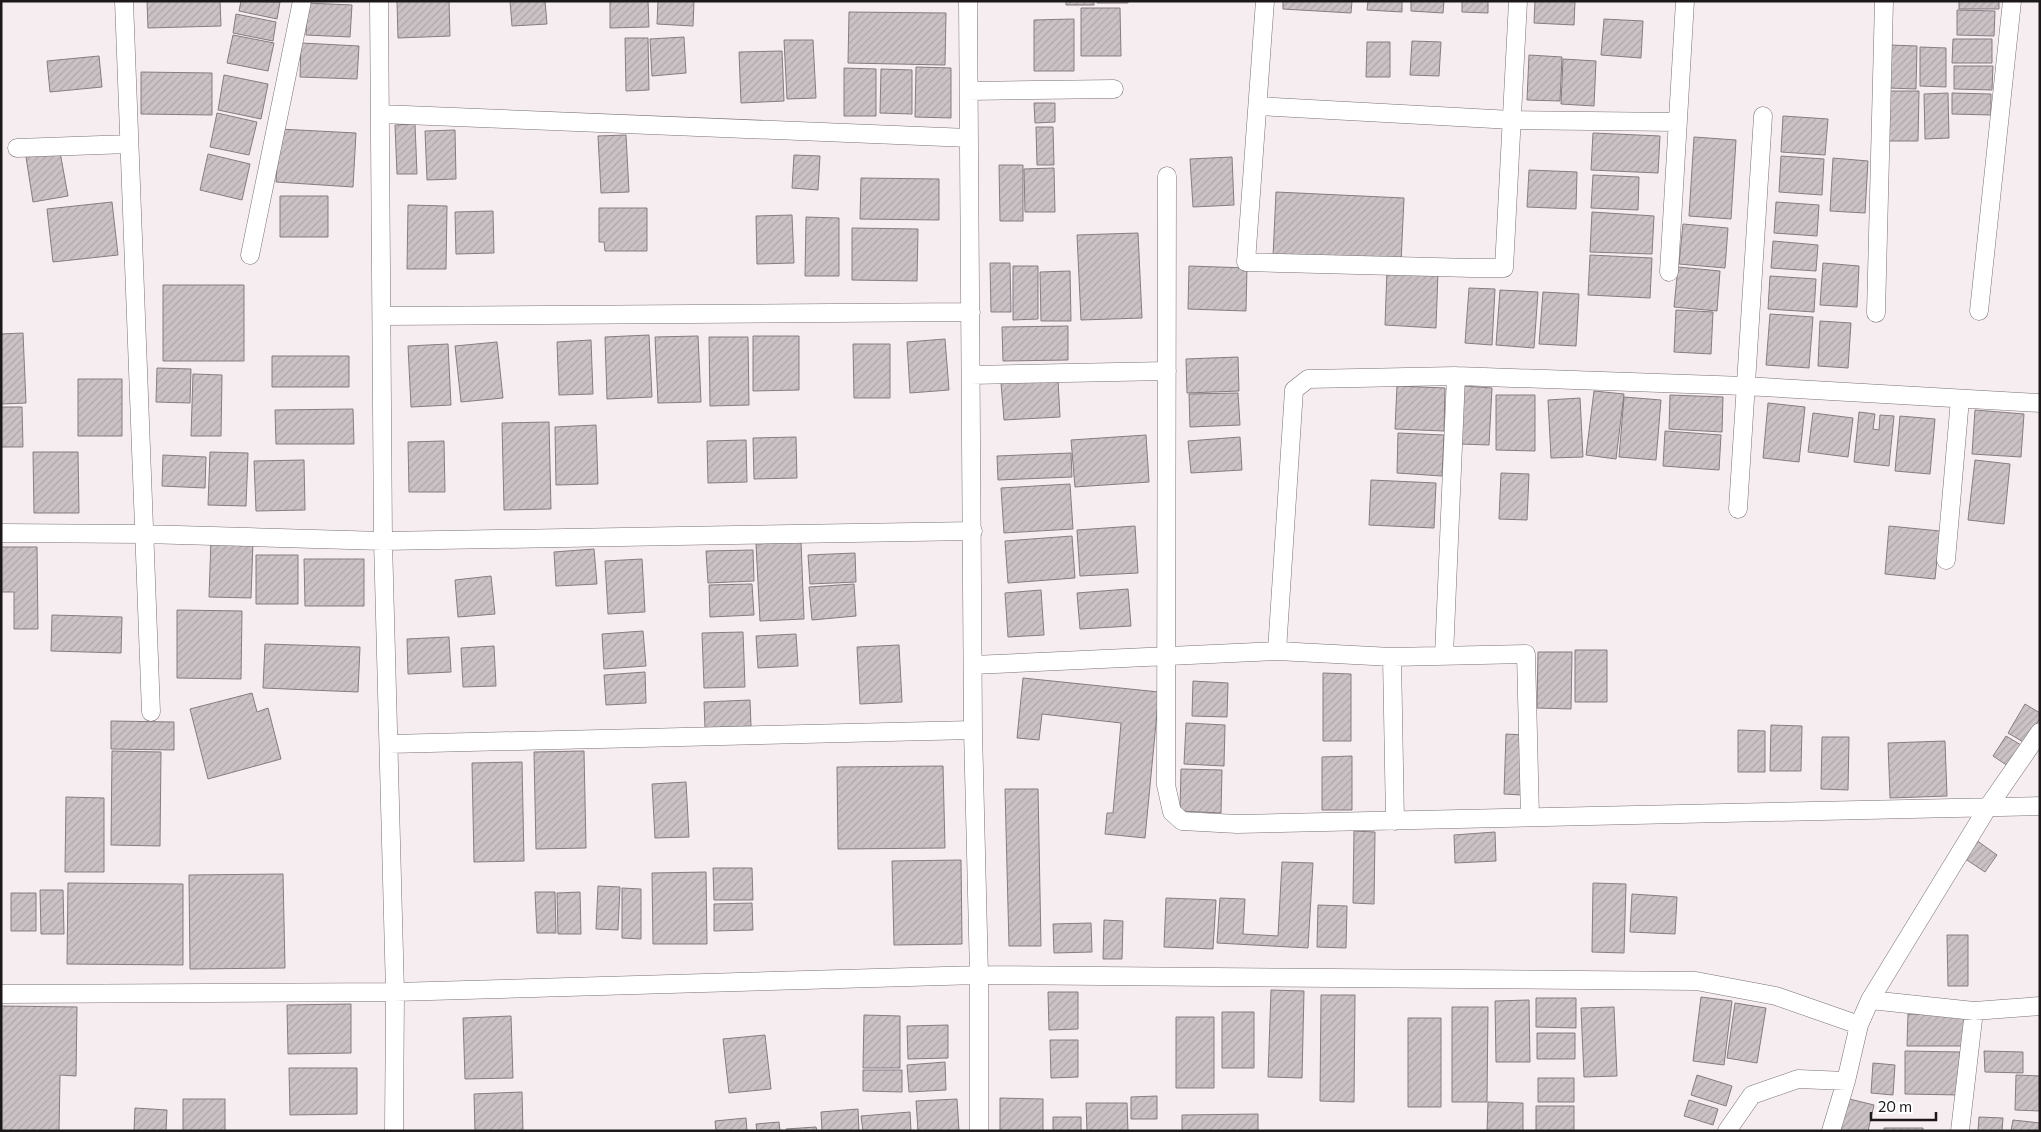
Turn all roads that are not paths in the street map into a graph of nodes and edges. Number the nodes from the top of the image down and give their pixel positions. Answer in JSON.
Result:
{"nodes":[{"id":1,"x":124,"y":1,"type":"edge"},
{"id":2,"x":302,"y":1,"type":"edge"},
{"id":3,"x":379,"y":1,"type":"edge"},
{"id":4,"x":968,"y":1,"type":"edge"},
{"id":5,"x":1265,"y":1,"type":"edge"},
{"id":6,"x":1518,"y":1,"type":"edge"},
{"id":7,"x":1685,"y":1,"type":"edge"},
{"id":8,"x":1884,"y":1,"type":"edge"},
{"id":9,"x":2012,"y":1,"type":"edge"},
{"id":10,"x":1114,"y":89,"type":"dead end"},
{"id":11,"x":969,"y":91,"type":"junction"},
{"id":12,"x":1258,"y":106,"type":"junction"},
{"id":13,"x":381,"y":114,"type":"junction"},
{"id":14,"x":1763,"y":116,"type":"dead end"},
{"id":15,"x":1512,"y":120,"type":"junction"},
{"id":16,"x":1678,"y":122,"type":"junction"},
{"id":17,"x":969,"y":138,"type":"junction"},
{"id":18,"x":129,"y":144,"type":"junction"},
{"id":19,"x":17,"y":148,"type":"dead end"},
{"id":20,"x":1168,"y":176,"type":"dead end"},
{"id":21,"x":250,"y":255,"type":"dead end"},
{"id":22,"x":1668,"y":272,"type":"dead end"},
{"id":23,"x":1979,"y":311,"type":"dead end"},
{"id":24,"x":970,"y":312,"type":"junction"},
{"id":25,"x":1876,"y":312,"type":"dead end"},
{"id":26,"x":382,"y":316,"type":"junction"},
{"id":27,"x":1167,"y":371,"type":"junction"},
{"id":28,"x":972,"y":375,"type":"junction"},
{"id":29,"x":1456,"y":376,"type":"junction"},
{"id":30,"x":1746,"y":386,"type":"junction"},
{"id":31,"x":1960,"y":399,"type":"junction"},
{"id":32,"x":2040,"y":403,"type":"edge"},
{"id":33,"x":1738,"y":509,"type":"dead end"},
{"id":34,"x":972,"y":531,"type":"junction"},
{"id":35,"x":1,"y":533,"type":"edge"},
{"id":36,"x":144,"y":534,"type":"junction"},
{"id":37,"x":383,"y":541,"type":"junction"},
{"id":38,"x":1946,"y":560,"type":"dead end"},
{"id":39,"x":1277,"y":651,"type":"junction"},
{"id":40,"x":1166,"y":655,"type":"junction"},
{"id":41,"x":1444,"y":656,"type":"junction"},
{"id":42,"x":1392,"y":657,"type":"junction"},
{"id":43,"x":973,"y":665,"type":"junction"},
{"id":44,"x":151,"y":712,"type":"dead end"},
{"id":45,"x":974,"y":730,"type":"junction"},
{"id":46,"x":2040,"y":732,"type":"edge"},
{"id":47,"x":389,"y":744,"type":"junction"},
{"id":48,"x":2040,"y":806,"type":"edge"},
{"id":49,"x":1988,"y":807,"type":"junction"},
{"id":50,"x":1530,"y":817,"type":"junction"},
{"id":51,"x":1395,"y":821,"type":"junction"},
{"id":52,"x":979,"y":975,"type":"junction"},
{"id":53,"x":395,"y":992,"type":"junction"},
{"id":54,"x":1,"y":994,"type":"edge"},
{"id":55,"x":1870,"y":1000,"type":"junction"},
{"id":56,"x":2040,"y":1006,"type":"edge"},
{"id":57,"x":1974,"y":1011,"type":"junction"},
{"id":58,"x":1858,"y":1025,"type":"junction"},
{"id":59,"x":1846,"y":1081,"type":"junction"},
{"id":60,"x":394,"y":1131,"type":"edge"},
{"id":61,"x":979,"y":1131,"type":"edge"},
{"id":62,"x":1727,"y":1131,"type":"edge"},
{"id":63,"x":1831,"y":1131,"type":"edge"},
{"id":64,"x":1960,"y":1131,"type":"edge"}],
"edges":[{"from":1,"to":18,"type":"street"},
{"from":2,"to":21,"type":"street"},
{"from":3,"to":13,"type":"street"},
{"from":4,"to":11,"type":"street"},
{"from":5,"to":12,"type":"street"},
{"from":6,"to":15,"type":"street"},
{"from":7,"to":16,"type":"street"},
{"from":8,"to":25,"type":"street"},
{"from":9,"to":23,"type":"street"},
{"from":10,"to":11,"type":"street"},
{"from":11,"to":17,"type":"street"},
{"from":12,"to":15,"type":"street"},
{"from":12,"to":15,"type":"street"},
{"from":13,"to":17,"type":"street"},
{"from":13,"to":26,"type":"street"},
{"from":14,"to":30,"type":"street"},
{"from":15,"to":16,"type":"street"},
{"from":16,"to":22,"type":"street"},
{"from":17,"to":24,"type":"street"},
{"from":18,"to":19,"type":"street"},
{"from":18,"to":36,"type":"street"},
{"from":20,"to":27,"type":"street"},
{"from":24,"to":26,"type":"street"},
{"from":24,"to":28,"type":"street"},
{"from":26,"to":37,"type":"street"},
{"from":27,"to":28,"type":"street"},
{"from":27,"to":40,"type":"street"},
{"from":28,"to":34,"type":"street"},
{"from":29,"to":30,"type":"street"},
{"from":29,"to":39,"type":"street"},
{"from":29,"to":41,"type":"street"},
{"from":30,"to":31,"type":"street"},
{"from":30,"to":33,"type":"street"},
{"from":31,"to":32,"type":"street"},
{"from":31,"to":38,"type":"street"},
{"from":34,"to":37,"type":"street"},
{"from":34,"to":43,"type":"street"},
{"from":35,"to":36,"type":"street"},
{"from":36,"to":37,"type":"street"},
{"from":36,"to":44,"type":"street"},
{"from":37,"to":47,"type":"street"},
{"from":39,"to":40,"type":"street"},
{"from":39,"to":42,"type":"street"},
{"from":40,"to":43,"type":"street"},
{"from":40,"to":51,"type":"street"},
{"from":41,"to":42,"type":"street"},
{"from":41,"to":50,"type":"street"},
{"from":42,"to":51,"type":"street"},
{"from":43,"to":45,"type":"street"},
{"from":45,"to":47,"type":"street"},
{"from":45,"to":52,"type":"street"},
{"from":46,"to":49,"type":"street"},
{"from":47,"to":53,"type":"street"},
{"from":48,"to":49,"type":"street"},
{"from":49,"to":50,"type":"street"},
{"from":49,"to":55,"type":"street"},
{"from":50,"to":51,"type":"street"},
{"from":52,"to":53,"type":"street"},
{"from":52,"to":58,"type":"street"},
{"from":52,"to":61,"type":"street"},
{"from":53,"to":54,"type":"street"},
{"from":53,"to":60,"type":"street"},
{"from":55,"to":57,"type":"street"},
{"from":55,"to":58,"type":"street"},
{"from":56,"to":57,"type":"street"},
{"from":57,"to":64,"type":"street"},
{"from":58,"to":59,"type":"street"},
{"from":59,"to":62,"type":"street"},
{"from":59,"to":63,"type":"street"}]}
